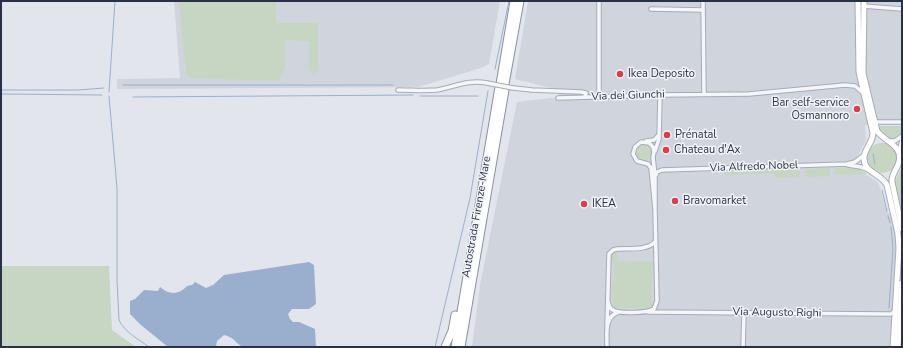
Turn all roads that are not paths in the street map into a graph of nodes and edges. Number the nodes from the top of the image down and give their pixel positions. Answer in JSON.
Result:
{"nodes":[{"id":1,"x":514,"y":1,"type":"edge"},
{"id":2,"x":520,"y":1,"type":"edge"},
{"id":3,"x":599,"y":1,"type":"edge"},
{"id":4,"x":703,"y":1,"type":"edge"},
{"id":5,"x":861,"y":3,"type":"edge"},
{"id":6,"x":651,"y":9,"type":"dead end"},
{"id":7,"x":902,"y":9,"type":"edge"},
{"id":8,"x":703,"y":10,"type":"junction"},
{"id":9,"x":863,"y":83,"type":"junction"},
{"id":10,"x":502,"y":86,"type":"junction"},
{"id":11,"x":398,"y":90,"type":"dead end"},
{"id":12,"x":862,"y":92,"type":"junction"},
{"id":13,"x":704,"y":94,"type":"junction"},
{"id":14,"x":660,"y":95,"type":"junction"},
{"id":15,"x":585,"y":97,"type":"junction"},
{"id":16,"x":599,"y":97,"type":"junction"},
{"id":17,"x":558,"y":98,"type":"dead end"},
{"id":18,"x":875,"y":122,"type":"junction"},
{"id":19,"x":902,"y":122,"type":"edge"},
{"id":20,"x":659,"y":135,"type":"junction"},
{"id":21,"x":902,"y":136,"type":"edge"},
{"id":22,"x":902,"y":140,"type":"edge"},
{"id":23,"x":888,"y":141,"type":"junction"},
{"id":24,"x":642,"y":142,"type":"junction"},
{"id":25,"x":869,"y":146,"type":"junction"},
{"id":26,"x":865,"y":153,"type":"junction"},
{"id":27,"x":899,"y":153,"type":"junction"},
{"id":28,"x":654,"y":155,"type":"junction"},
{"id":29,"x":654,"y":162,"type":"junction"},
{"id":30,"x":645,"y":163,"type":"junction"},
{"id":31,"x":847,"y":164,"type":"junction"},
{"id":32,"x":662,"y":170,"type":"junction"},
{"id":33,"x":895,"y":170,"type":"junction"},
{"id":34,"x":870,"y":171,"type":"junction"},
{"id":35,"x":655,"y":176,"type":"junction"},
{"id":36,"x":879,"y":176,"type":"junction"},
{"id":37,"x":655,"y":209,"type":"junction"},
{"id":38,"x":476,"y":223,"type":"junction"},
{"id":39,"x":902,"y":229,"type":"edge"},
{"id":40,"x":656,"y":241,"type":"junction"},
{"id":41,"x":645,"y":247,"type":"junction"},
{"id":42,"x":656,"y":256,"type":"junction"},
{"id":43,"x":902,"y":283,"type":"edge"},
{"id":44,"x":657,"y":301,"type":"junction"},
{"id":45,"x":608,"y":302,"type":"junction"},
{"id":46,"x":896,"y":310,"type":"junction"},
{"id":47,"x":622,"y":312,"type":"junction"},
{"id":48,"x":646,"y":312,"type":"junction"},
{"id":49,"x":667,"y":312,"type":"junction"},
{"id":50,"x":744,"y":313,"type":"junction"},
{"id":51,"x":888,"y":314,"type":"junction"},
{"id":52,"x":895,"y":320,"type":"junction"},
{"id":53,"x":607,"y":327,"type":"junction"},
{"id":54,"x":446,"y":347,"type":"edge"},
{"id":55,"x":455,"y":347,"type":"edge"},
{"id":56,"x":462,"y":347,"type":"edge"},
{"id":57,"x":607,"y":347,"type":"edge"},
{"id":58,"x":743,"y":347,"type":"edge"},
{"id":59,"x":893,"y":347,"type":"edge"},
{"id":60,"x":898,"y":347,"type":"edge"}],
"edges":[{"from":1,"to":10,"type":"highway","name":"Autostrada Firenze-Mare"},
{"from":2,"to":10,"type":"highway","name":"Autostrada Firenze-Mare"},
{"from":3,"to":16,"type":"street"},
{"from":4,"to":8,"type":"street"},
{"from":5,"to":7,"type":"street"},
{"from":5,"to":9,"type":"main road"},
{"from":6,"to":8,"type":"street"},
{"from":8,"to":13,"type":"street"},
{"from":9,"to":12,"type":"main road"},
{"from":9,"to":18,"type":"main road"},
{"from":10,"to":38,"type":"highway","name":"Autostrada Firenze-Mare"},
{"from":10,"to":56,"type":"highway","name":"Autostrada Firenze-Mare"},
{"from":11,"to":15,"type":"street","name":"Via dei Giunchi","bridge":true},
{"from":12,"to":13,"type":"street","name":"Via dei Giunchi"},
{"from":12,"to":25,"type":"main road"},
{"from":13,"to":14,"type":"street","name":"Via dei Giunchi"},
{"from":14,"to":16,"type":"street","name":"Via dei Giunchi"},
{"from":14,"to":20,"type":"street"},
{"from":15,"to":16,"type":"street","name":"Via dei Giunchi"},
{"from":15,"to":17,"type":"street"},
{"from":18,"to":19,"type":"street"},
{"from":18,"to":23,"type":"main road"},
{"from":20,"to":24,"type":"street"},
{"from":20,"to":28,"type":"street"},
{"from":21,"to":23,"type":"street"},
{"from":22,"to":27,"type":"street"},
{"from":23,"to":25,"type":"main road"},
{"from":23,"to":27,"type":"main road"},
{"from":24,"to":28,"type":"street"},
{"from":24,"to":30,"type":"street"},
{"from":25,"to":26,"type":"main road"},
{"from":26,"to":31,"type":"street","name":"Via Alfredo Nobel"},
{"from":26,"to":34,"type":"main road"},
{"from":27,"to":33,"type":"main road"},
{"from":28,"to":29,"type":"street"},
{"from":28,"to":30,"type":"street"},
{"from":29,"to":32,"type":"street"},
{"from":29,"to":35,"type":"street"},
{"from":30,"to":37,"type":"street"},
{"from":31,"to":32,"type":"street","name":"Via Alfredo Nobel"},
{"from":31,"to":34,"type":"street","name":"Via Alfredo Nobel"},
{"from":32,"to":35,"type":"street"},
{"from":33,"to":36,"type":"main road"},
{"from":33,"to":39,"type":"main road"},
{"from":34,"to":36,"type":"main road"},
{"from":35,"to":37,"type":"street"},
{"from":36,"to":46,"type":"main road"},
{"from":37,"to":40,"type":"street"},
{"from":38,"to":54,"type":"highway"},
{"from":38,"to":55,"type":"highway","name":"Autostrada Firenze-Mare"},
{"from":40,"to":41,"type":"street"},
{"from":40,"to":42,"type":"street"},
{"from":41,"to":42,"type":"street"},
{"from":41,"to":45,"type":"street"},
{"from":42,"to":44,"type":"street"},
{"from":43,"to":60,"type":"main road"},
{"from":44,"to":48,"type":"street"},
{"from":44,"to":49,"type":"street"},
{"from":45,"to":47,"type":"street"},
{"from":45,"to":53,"type":"street"},
{"from":46,"to":51,"type":"street","name":"Via Augusto Righi"},
{"from":46,"to":52,"type":"main road"},
{"from":47,"to":48,"type":"street"},
{"from":47,"to":53,"type":"street"},
{"from":48,"to":49,"type":"street","name":"Via Augusto Righi"},
{"from":49,"to":50,"type":"street","name":"Via Augusto Righi"},
{"from":50,"to":51,"type":"street","name":"Via Augusto Righi"},
{"from":50,"to":58,"type":"street"},
{"from":51,"to":52,"type":"street"},
{"from":52,"to":59,"type":"main road"},
{"from":53,"to":57,"type":"street"}]}
